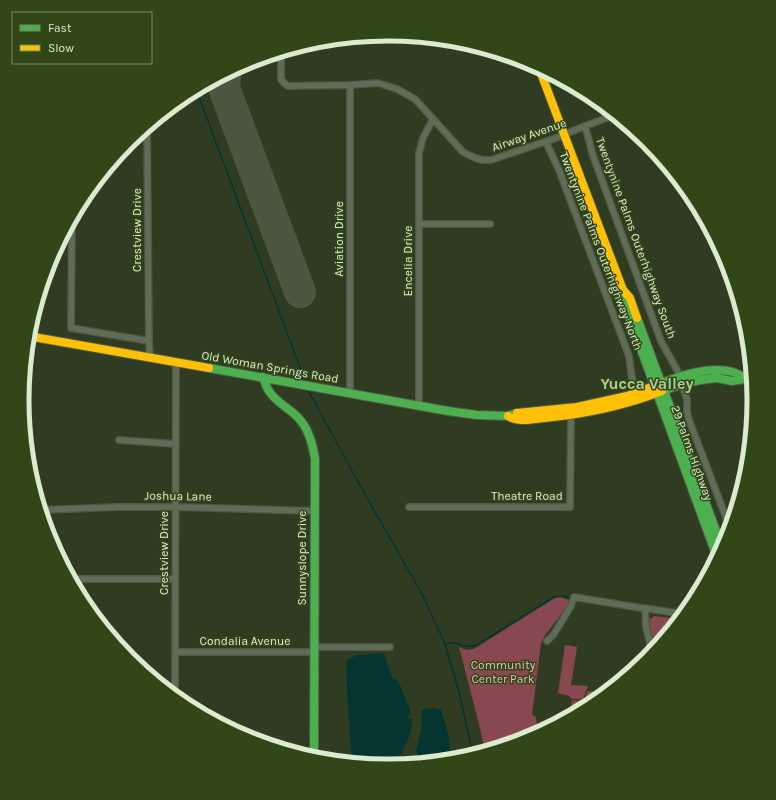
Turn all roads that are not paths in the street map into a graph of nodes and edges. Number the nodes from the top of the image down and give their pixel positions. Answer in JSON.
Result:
{"nodes":[{"id":1,"x":281,"y":57,"type":"edge"},
{"id":2,"x":542,"y":76,"type":"edge"},
{"id":3,"x":350,"y":85,"type":"junction"},
{"id":4,"x":609,"y":117,"type":"edge"},
{"id":5,"x":433,"y":119,"type":"junction"},
{"id":6,"x":585,"y":126,"type":"junction"},
{"id":7,"x":147,"y":134,"type":"edge"},
{"id":8,"x":565,"y":135,"type":"junction"},
{"id":9,"x":546,"y":142,"type":"junction"},
{"id":10,"x":419,"y":224,"type":"junction"},
{"id":11,"x":490,"y":224,"type":"dead end"},
{"id":12,"x":72,"y":230,"type":"edge"},
{"id":13,"x":35,"y":337,"type":"edge"},
{"id":14,"x":148,"y":341,"type":"junction"},
{"id":15,"x":150,"y":357,"type":"junction"},
{"id":16,"x":176,"y":362,"type":"junction"},
{"id":17,"x":263,"y":377,"type":"junction"},
{"id":18,"x":746,"y":380,"type":"edge"},
{"id":19,"x":680,"y":381,"type":"junction"},
{"id":20,"x":660,"y":388,"type":"junction"},
{"id":21,"x":350,"y":393,"type":"junction"},
{"id":22,"x":636,"y":393,"type":"junction"},
{"id":23,"x":419,"y":406,"type":"junction"},
{"id":24,"x":571,"y":411,"type":"junction"},
{"id":25,"x":119,"y":440,"type":"dead end"},
{"id":26,"x":176,"y":444,"type":"junction"},
{"id":27,"x":176,"y":507,"type":"junction"},
{"id":28,"x":409,"y":507,"type":"dead end"},
{"id":29,"x":46,"y":510,"type":"edge"},
{"id":30,"x":314,"y":511,"type":"junction"},
{"id":31,"x":727,"y":519,"type":"edge"},
{"id":32,"x":719,"y":539,"type":"edge"},
{"id":33,"x":714,"y":549,"type":"edge"},
{"id":34,"x":175,"y":578,"type":"junction"},
{"id":35,"x":77,"y":579,"type":"edge"},
{"id":36,"x":645,"y":608,"type":"junction"},
{"id":37,"x":677,"y":613,"type":"edge"},
{"id":38,"x":548,"y":641,"type":"dead end"},
{"id":39,"x":650,"y":645,"type":"edge"},
{"id":40,"x":390,"y":647,"type":"dead end"},
{"id":41,"x":314,"y":649,"type":"junction"},
{"id":42,"x":175,"y":652,"type":"junction"},
{"id":43,"x":175,"y":689,"type":"edge"},
{"id":44,"x":314,"y":751,"type":"edge"}],
"edges":[{"from":1,"to":3,"type":"street","name":"Airway Avenue"},
{"from":2,"to":8,"type":"main road","name":"29 Palms Highway"},
{"from":3,"to":5,"type":"street","name":"Airway Avenue"},
{"from":3,"to":21,"type":"street","name":"Aviation Drive"},
{"from":4,"to":6,"type":"street","name":"Airway Avenue"},
{"from":5,"to":9,"type":"street","name":"Airway Avenue"},
{"from":5,"to":10,"type":"street","name":"Encelia Drive"},
{"from":6,"to":8,"type":"street","name":"Airway Avenue"},
{"from":6,"to":19,"type":"street","name":"Twentynine Palms Outerhighway South"},
{"from":7,"to":14,"type":"street","name":"Crestview Drive"},
{"from":8,"to":9,"type":"street","name":"Airway Avenue"},
{"from":8,"to":20,"type":"main road","name":"29 Palms Highway"},
{"from":9,"to":22,"type":"street","name":"Twentynine Palms Outerhighway North"},
{"from":10,"to":11,"type":"street"},
{"from":10,"to":23,"type":"street","name":"Encelia Drive"},
{"from":12,"to":14,"type":"street"},
{"from":13,"to":15,"type":"main road","name":"Old Woman Springs Road"},
{"from":14,"to":15,"type":"street","name":"Crestview Drive"},
{"from":15,"to":16,"type":"main road","name":"Old Woman Springs Road"},
{"from":16,"to":17,"type":"main road","name":"Old Woman Springs Road"},
{"from":16,"to":26,"type":"street","name":"Crestview Drive"},
{"from":17,"to":21,"type":"main road","name":"Old Woman Springs Road"},
{"from":17,"to":30,"type":"main road","name":"Sunnyslope Drive"},
{"from":18,"to":19,"type":"main road"},
{"from":19,"to":20,"type":"main road"},
{"from":19,"to":31,"type":"street","name":"Twentynine Palms Outerhighway South"},
{"from":20,"to":22,"type":"main road","name":"Old Woman Springs Road"},
{"from":20,"to":24,"type":"main road","name":"Old Woman Springs Road"},
{"from":20,"to":32,"type":"main road","name":"29 Palms Highway"},
{"from":20,"to":33,"type":"main road","name":"29 Palms Highway"},
{"from":21,"to":23,"type":"main road","name":"Old Woman Springs Road"},
{"from":22,"to":24,"type":"main road","name":"Old Woman Springs Road"},
{"from":23,"to":24,"type":"main road","name":"Old Woman Springs Road"},
{"from":24,"to":28,"type":"street","name":"Theatre Road"},
{"from":25,"to":26,"type":"street"},
{"from":26,"to":27,"type":"street","name":"Crestview Drive"},
{"from":27,"to":29,"type":"street","name":"Joshua Lane"},
{"from":27,"to":30,"type":"street","name":"Joshua Lane"},
{"from":27,"to":34,"type":"street","name":"Crestview Drive"},
{"from":30,"to":41,"type":"main road","name":"Sunnyslope Drive"},
{"from":34,"to":35,"type":"street"},
{"from":34,"to":42,"type":"street","name":"Crestview Drive"},
{"from":36,"to":37,"type":"street"},
{"from":36,"to":38,"type":"street"},
{"from":36,"to":39,"type":"street"},
{"from":40,"to":41,"type":"street","name":"Condalia Avenue"},
{"from":41,"to":42,"type":"street","name":"Condalia Avenue"},
{"from":41,"to":44,"type":"main road","name":"Sunnyslope Drive"},
{"from":42,"to":43,"type":"street","name":"Crestview Drive"}]}
